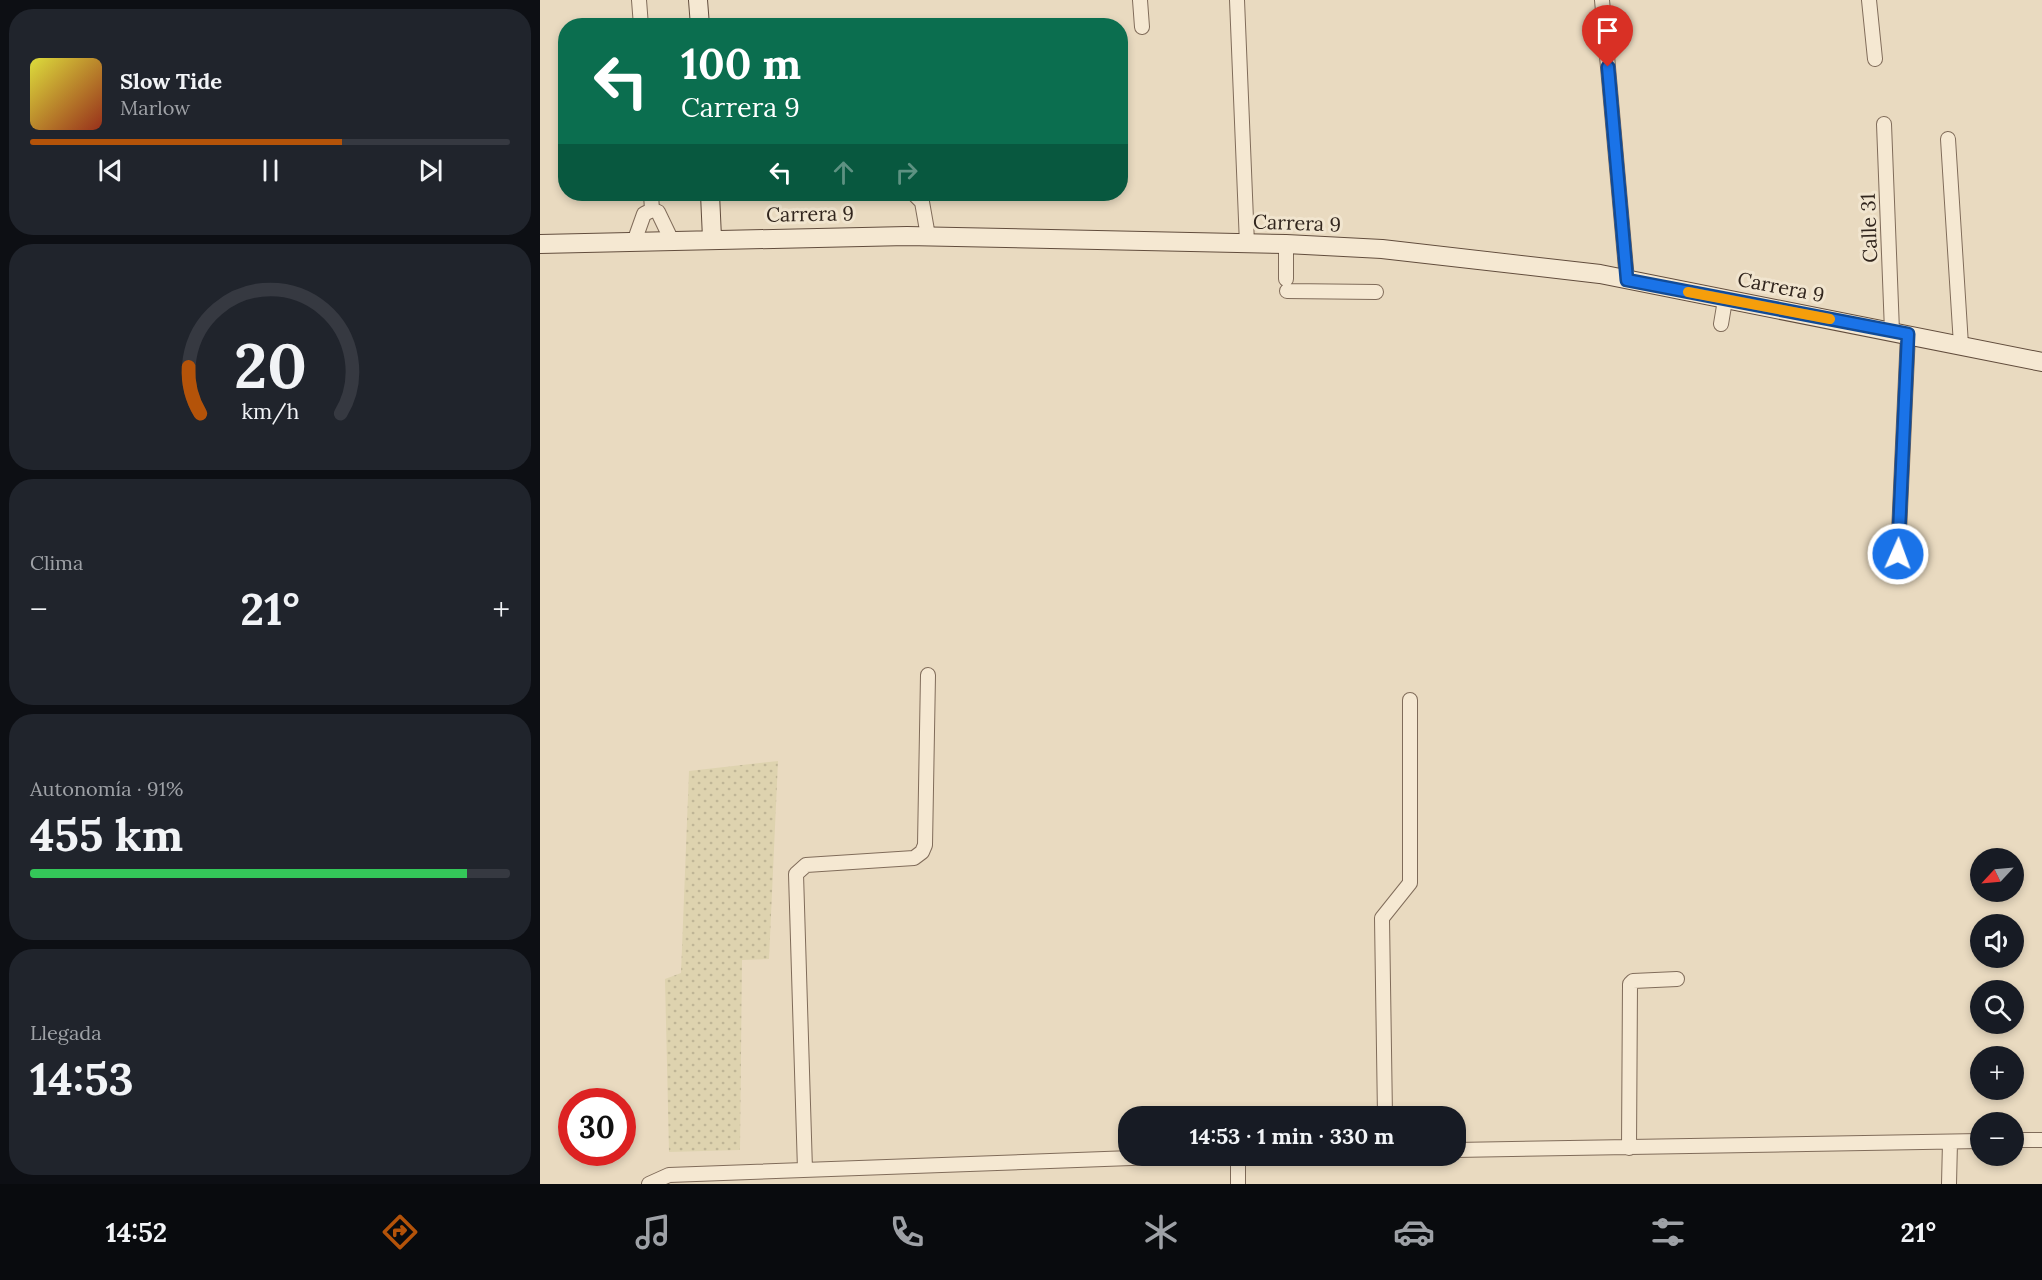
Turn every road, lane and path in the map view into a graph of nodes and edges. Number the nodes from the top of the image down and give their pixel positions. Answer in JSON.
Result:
{"nodes":[{"id":1,"x":639,"y":0,"type":"edge"},
{"id":2,"x":698,"y":0,"type":"edge"},
{"id":3,"x":1140,"y":0,"type":"edge"},
{"id":4,"x":1238,"y":0,"type":"edge"},
{"id":5,"x":1602,"y":0,"type":"edge"},
{"id":6,"x":1869,"y":0,"type":"edge"},
{"id":7,"x":640,"y":18,"type":"edge"},
{"id":8,"x":699,"y":18,"type":"edge"},
{"id":9,"x":1142,"y":27,"type":"dead end"},
{"id":10,"x":1875,"y":59,"type":"dead end"},
{"id":11,"x":1884,"y":124,"type":"dead end"},
{"id":12,"x":1948,"y":139,"type":"dead end"},
{"id":13,"x":651,"y":201,"type":"edge"},
{"id":14,"x":710,"y":201,"type":"edge"},
{"id":15,"x":921,"y":201,"type":"edge"},
{"id":16,"x":652,"y":210,"type":"junction"},
{"id":17,"x":928,"y":236,"type":"junction"},
{"id":18,"x":712,"y":238,"type":"junction"},
{"id":19,"x":671,"y":240,"type":"junction"},
{"id":20,"x":634,"y":242,"type":"junction"},
{"id":21,"x":540,"y":244,"type":"edge"},
{"id":22,"x":1246,"y":244,"type":"junction"},
{"id":23,"x":1286,"y":244,"type":"junction"},
{"id":24,"x":1627,"y":280,"type":"junction"},
{"id":25,"x":1376,"y":292,"type":"dead end"},
{"id":26,"x":1725,"y":300,"type":"junction"},
{"id":27,"x":1721,"y":324,"type":"dead end"},
{"id":28,"x":1900,"y":332,"type":"junction"},
{"id":29,"x":1961,"y":345,"type":"junction"},
{"id":30,"x":2042,"y":362,"type":"edge"},
{"id":31,"x":1898,"y":554,"type":"dead end"},
{"id":32,"x":928,"y":675,"type":"dead end"},
{"id":33,"x":1410,"y":700,"type":"dead end"},
{"id":34,"x":1677,"y":979,"type":"dead end"},
{"id":35,"x":1385,"y":1106,"type":"edge"},
{"id":36,"x":2024,"y":1140,"type":"edge"},
{"id":37,"x":2042,"y":1140,"type":"edge"},
{"id":38,"x":1970,"y":1141,"type":"edge"},
{"id":39,"x":1950,"y":1142,"type":"junction"},
{"id":40,"x":1629,"y":1148,"type":"junction"},
{"id":41,"x":1466,"y":1150,"type":"edge"},
{"id":42,"x":1118,"y":1158,"type":"edge"},
{"id":43,"x":1238,"y":1166,"type":"edge"},
{"id":44,"x":805,"y":1170,"type":"junction"},
{"id":45,"x":649,"y":1184,"type":"edge"},
{"id":46,"x":1238,"y":1184,"type":"edge"},
{"id":47,"x":1948,"y":1184,"type":"edge"}],
"edges":[{"from":1,"to":7,"type":"street"},
{"from":2,"to":8,"type":"main road"},
{"from":3,"to":9,"type":"street"},
{"from":4,"to":22,"type":"street"},
{"from":5,"to":24,"type":"street"},
{"from":6,"to":10,"type":"street"},
{"from":11,"to":28,"type":"street","name":"Calle 31"},
{"from":12,"to":29,"type":"street"},
{"from":13,"to":16,"type":"street"},
{"from":14,"to":18,"type":"main road"},
{"from":15,"to":17,"type":"street"},
{"from":16,"to":19,"type":"street"},
{"from":16,"to":20,"type":"street"},
{"from":17,"to":18,"type":"main road","name":"Carrera 9"},
{"from":17,"to":22,"type":"main road","name":"Carrera 9"},
{"from":18,"to":19,"type":"main road","name":"Carrera 9"},
{"from":19,"to":20,"type":"main road","name":"Carrera 9"},
{"from":20,"to":21,"type":"main road","name":"Carrera 9"},
{"from":22,"to":23,"type":"main road","name":"Carrera 9"},
{"from":23,"to":24,"type":"main road","name":"Carrera 9"},
{"from":23,"to":25,"type":"street"},
{"from":24,"to":26,"type":"main road","name":"Carrera 9"},
{"from":26,"to":27,"type":"street"},
{"from":26,"to":28,"type":"main road","name":"Carrera 9"},
{"from":28,"to":29,"type":"main road","name":"Carrera 9"},
{"from":28,"to":31,"type":"street","name":"Calle 31"},
{"from":29,"to":30,"type":"main road","name":"Carrera 9"},
{"from":32,"to":44,"type":"street"},
{"from":33,"to":35,"type":"street"},
{"from":34,"to":40,"type":"street"},
{"from":36,"to":37,"type":"street"},
{"from":38,"to":39,"type":"street"},
{"from":39,"to":40,"type":"street"},
{"from":39,"to":47,"type":"street"},
{"from":40,"to":41,"type":"street"},
{"from":42,"to":44,"type":"street"},
{"from":43,"to":46,"type":"street"},
{"from":44,"to":45,"type":"street"}]}
